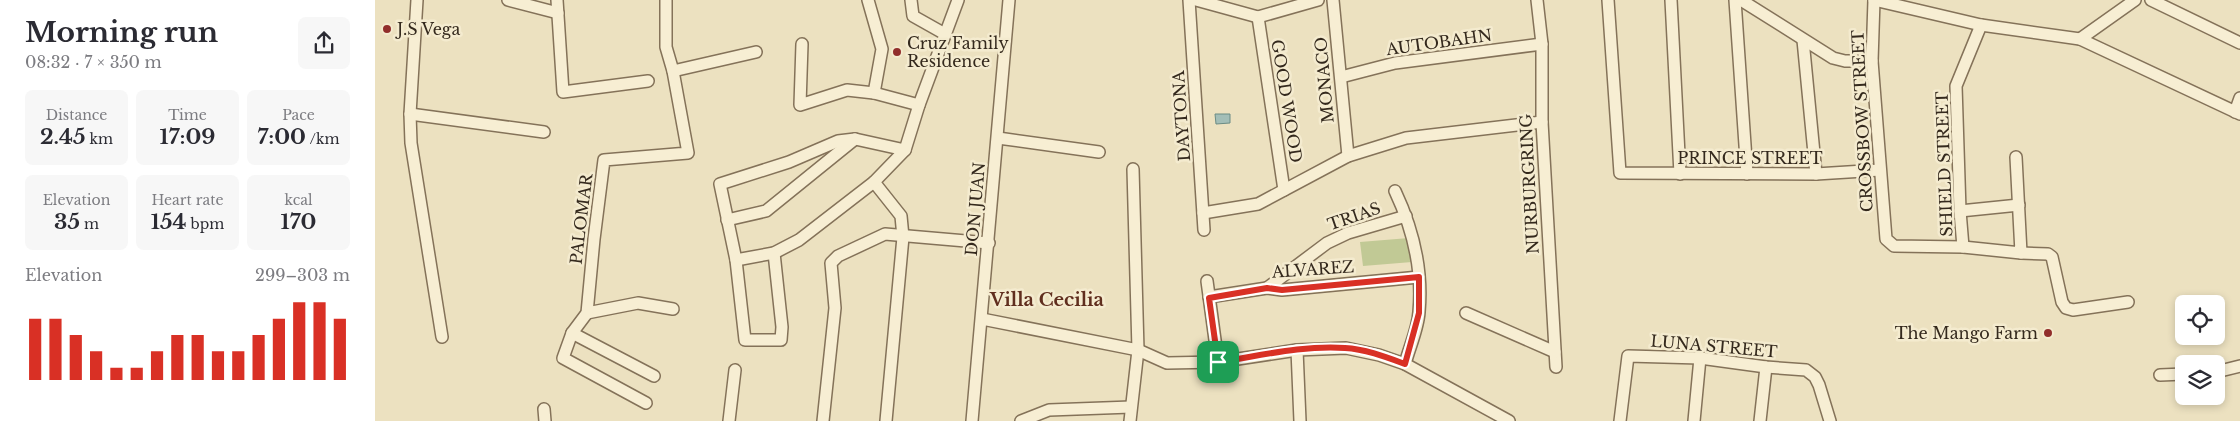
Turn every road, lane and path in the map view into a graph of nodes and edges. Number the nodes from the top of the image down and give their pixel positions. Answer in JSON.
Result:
{"nodes":[{"id":1,"x":417,"y":0,"type":"edge"},
{"id":2,"x":508,"y":0,"type":"edge"},
{"id":3,"x":557,"y":0,"type":"edge"},
{"id":4,"x":665,"y":0,"type":"edge"},
{"id":5,"x":868,"y":0,"type":"edge"},
{"id":6,"x":911,"y":0,"type":"edge"},
{"id":7,"x":958,"y":0,"type":"edge"},
{"id":8,"x":1009,"y":0,"type":"edge"},
{"id":9,"x":1189,"y":0,"type":"edge"},
{"id":10,"x":1196,"y":0,"type":"edge"},
{"id":11,"x":1318,"y":0,"type":"edge"},
{"id":12,"x":1333,"y":0,"type":"edge"},
{"id":13,"x":1537,"y":0,"type":"edge"},
{"id":14,"x":1608,"y":0,"type":"edge"},
{"id":15,"x":1671,"y":0,"type":"edge"},
{"id":16,"x":1735,"y":0,"type":"edge"},
{"id":17,"x":1741,"y":0,"type":"edge"},
{"id":18,"x":1874,"y":0,"type":"edge"},
{"id":19,"x":2135,"y":0,"type":"edge"},
{"id":20,"x":2151,"y":0,"type":"edge"},
{"id":21,"x":1226,"y":4,"type":"edge"},
{"id":22,"x":558,"y":13,"type":"junction"},
{"id":23,"x":1258,"y":17,"type":"junction"},
{"id":24,"x":1981,"y":25,"type":"junction"},
{"id":25,"x":945,"y":34,"type":"junction"},
{"id":26,"x":2080,"y":39,"type":"junction"},
{"id":27,"x":1803,"y":40,"type":"junction"},
{"id":28,"x":2240,"y":43,"type":"edge"},
{"id":29,"x":802,"y":44,"type":"dead end"},
{"id":30,"x":1542,"y":44,"type":"junction"},
{"id":31,"x":756,"y":52,"type":"dead end"},
{"id":32,"x":1872,"y":61,"type":"junction"},
{"id":33,"x":673,"y":72,"type":"junction"},
{"id":34,"x":1341,"y":77,"type":"junction"},
{"id":35,"x":648,"y":81,"type":"dead end"},
{"id":36,"x":874,"y":93,"type":"junction"},
{"id":37,"x":2240,"y":98,"type":"edge"},
{"id":38,"x":919,"y":105,"type":"junction"},
{"id":39,"x":2237,"y":113,"type":"edge"},
{"id":40,"x":410,"y":114,"type":"junction"},
{"id":41,"x":1541,"y":122,"type":"junction"},
{"id":42,"x":543,"y":132,"type":"dead end"},
{"id":43,"x":998,"y":138,"type":"junction"},
{"id":44,"x":855,"y":139,"type":"junction"},
{"id":45,"x":905,"y":150,"type":"junction"},
{"id":46,"x":1099,"y":152,"type":"dead end"},
{"id":47,"x":1348,"y":156,"type":"junction"},
{"id":48,"x":2016,"y":157,"type":"dead end"},
{"id":49,"x":1133,"y":169,"type":"dead end"},
{"id":50,"x":1880,"y":170,"type":"junction"},
{"id":51,"x":1680,"y":174,"type":"junction"},
{"id":52,"x":1747,"y":174,"type":"junction"},
{"id":53,"x":1816,"y":174,"type":"junction"},
{"id":54,"x":874,"y":182,"type":"junction"},
{"id":55,"x":1284,"y":190,"type":"junction"},
{"id":56,"x":1395,"y":191,"type":"dead end"},
{"id":57,"x":2019,"y":205,"type":"junction"},
{"id":58,"x":1960,"y":211,"type":"junction"},
{"id":59,"x":1203,"y":213,"type":"junction"},
{"id":60,"x":1406,"y":216,"type":"junction"},
{"id":61,"x":727,"y":220,"type":"junction"},
{"id":62,"x":1204,"y":230,"type":"dead end"},
{"id":63,"x":903,"y":237,"type":"junction"},
{"id":64,"x":989,"y":243,"type":"junction"},
{"id":65,"x":1963,"y":247,"type":"junction"},
{"id":66,"x":774,"y":253,"type":"junction"},
{"id":67,"x":2021,"y":253,"type":"junction"},
{"id":68,"x":736,"y":260,"type":"junction"},
{"id":69,"x":1419,"y":277,"type":"junction"},
{"id":70,"x":1207,"y":281,"type":"dead end"},
{"id":71,"x":1267,"y":288,"type":"junction"},
{"id":72,"x":1209,"y":298,"type":"junction"},
{"id":73,"x":2128,"y":302,"type":"dead end"},
{"id":74,"x":673,"y":309,"type":"dead end"},
{"id":75,"x":1466,"y":313,"type":"dead end"},
{"id":76,"x":587,"y":314,"type":"junction"},
{"id":77,"x":982,"y":319,"type":"junction"},
{"id":78,"x":572,"y":333,"type":"junction"},
{"id":79,"x":443,"y":337,"type":"dead end"},
{"id":80,"x":1138,"y":350,"type":"junction"},
{"id":81,"x":1297,"y":350,"type":"junction"},
{"id":82,"x":1555,"y":352,"type":"junction"},
{"id":83,"x":1700,"y":358,"type":"junction"},
{"id":84,"x":1218,"y":362,"type":"junction"},
{"id":85,"x":1405,"y":364,"type":"junction"},
{"id":86,"x":2240,"y":366,"type":"edge"},
{"id":87,"x":1556,"y":367,"type":"dead end"},
{"id":88,"x":1766,"y":367,"type":"junction"},
{"id":89,"x":735,"y":370,"type":"dead end"},
{"id":90,"x":2225,"y":370,"type":"edge"},
{"id":91,"x":2175,"y":374,"type":"edge"},
{"id":92,"x":2160,"y":375,"type":"dead end"},
{"id":93,"x":654,"y":376,"type":"dead end"},
{"id":94,"x":646,"y":402,"type":"dead end"},
{"id":95,"x":1131,"y":407,"type":"junction"},
{"id":96,"x":543,"y":409,"type":"dead end"},
{"id":97,"x":545,"y":421,"type":"edge"},
{"id":98,"x":729,"y":421,"type":"edge"},
{"id":99,"x":823,"y":421,"type":"edge"},
{"id":100,"x":886,"y":421,"type":"edge"},
{"id":101,"x":972,"y":421,"type":"edge"},
{"id":102,"x":1021,"y":421,"type":"edge"},
{"id":103,"x":1130,"y":421,"type":"edge"},
{"id":104,"x":1300,"y":421,"type":"edge"},
{"id":105,"x":1509,"y":421,"type":"edge"},
{"id":106,"x":1620,"y":421,"type":"edge"},
{"id":107,"x":1693,"y":421,"type":"edge"},
{"id":108,"x":1760,"y":421,"type":"edge"},
{"id":109,"x":1830,"y":421,"type":"edge"}],
"edges":[{"from":1,"to":40,"type":"street"},
{"from":2,"to":22,"type":"street"},
{"from":3,"to":22,"type":"street"},
{"from":4,"to":33,"type":"street","name":"PALOMAR"},
{"from":5,"to":36,"type":"street"},
{"from":6,"to":25,"type":"street"},
{"from":7,"to":25,"type":"street"},
{"from":8,"to":43,"type":"street","name":"DON JUAN"},
{"from":9,"to":59,"type":"street","name":"DAYTONA"},
{"from":10,"to":21,"type":"street"},
{"from":11,"to":23,"type":"street"},
{"from":12,"to":34,"type":"street","name":"MONACO"},
{"from":13,"to":30,"type":"street","name":"NURBURGRING"},
{"from":14,"to":51,"type":"street","name":"PRINCE STREET"},
{"from":15,"to":51,"type":"street"},
{"from":16,"to":52,"type":"street"},
{"from":17,"to":27,"type":"street"},
{"from":18,"to":24,"type":"street"},
{"from":18,"to":32,"type":"street","name":"CROSSBOW STREET"},
{"from":19,"to":26,"type":"street"},
{"from":20,"to":28,"type":"street"},
{"from":21,"to":23,"type":"street"},
{"from":22,"to":35,"type":"street"},
{"from":23,"to":55,"type":"street","name":"GOOD WOOD"},
{"from":24,"to":26,"type":"street"},
{"from":24,"to":58,"type":"street","name":"SHIELD STREET"},
{"from":25,"to":38,"type":"street"},
{"from":26,"to":39,"type":"street"},
{"from":27,"to":32,"type":"street"},
{"from":27,"to":53,"type":"street"},
{"from":29,"to":36,"type":"street"},
{"from":30,"to":34,"type":"street","name":"AUTOBAHN"},
{"from":30,"to":41,"type":"street","name":"NURBURGRING"},
{"from":31,"to":33,"type":"street"},
{"from":32,"to":50,"type":"street","name":"CROSSBOW STREET"},
{"from":33,"to":76,"type":"street","name":"PALOMAR"},
{"from":34,"to":47,"type":"street","name":"MONACO"},
{"from":36,"to":38,"type":"street"},
{"from":37,"to":39,"type":"street"},
{"from":38,"to":45,"type":"street"},
{"from":40,"to":42,"type":"street"},
{"from":40,"to":79,"type":"street"},
{"from":41,"to":47,"type":"street"},
{"from":41,"to":82,"type":"street","name":"NURBURGRING"},
{"from":43,"to":46,"type":"street"},
{"from":43,"to":64,"type":"street","name":"DON JUAN"},
{"from":44,"to":45,"type":"street"},
{"from":44,"to":61,"type":"street"},
{"from":44,"to":61,"type":"street"},
{"from":45,"to":54,"type":"street"},
{"from":47,"to":55,"type":"street"},
{"from":48,"to":57,"type":"street"},
{"from":49,"to":80,"type":"street"},
{"from":50,"to":53,"type":"street","name":"PRINCE STREET"},
{"from":50,"to":65,"type":"street","name":"CROSSBOW STREET"},
{"from":51,"to":52,"type":"street","name":"PRINCE STREET"},
{"from":52,"to":53,"type":"street","name":"PRINCE STREET"},
{"from":54,"to":63,"type":"street"},
{"from":54,"to":66,"type":"street"},
{"from":55,"to":59,"type":"street"},
{"from":56,"to":60,"type":"street"},
{"from":57,"to":58,"type":"street"},
{"from":57,"to":67,"type":"street"},
{"from":58,"to":65,"type":"street","name":"SHIELD STREET"},
{"from":59,"to":62,"type":"street","name":"DAYTONA"},
{"from":60,"to":69,"type":"street"},
{"from":60,"to":71,"type":"street","name":"TRIAS"},
{"from":61,"to":68,"type":"street"},
{"from":63,"to":64,"type":"street"},
{"from":63,"to":99,"type":"street"},
{"from":63,"to":100,"type":"street"},
{"from":64,"to":77,"type":"street","name":"DON JUAN"},
{"from":65,"to":67,"type":"street"},
{"from":66,"to":68,"type":"street"},
{"from":66,"to":68,"type":"street"},
{"from":67,"to":73,"type":"street"},
{"from":69,"to":71,"type":"street","name":"ALVAREZ"},
{"from":69,"to":85,"type":"street"},
{"from":70,"to":72,"type":"street"},
{"from":71,"to":72,"type":"street","name":"ALVAREZ"},
{"from":72,"to":84,"type":"street"},
{"from":74,"to":76,"type":"street"},
{"from":75,"to":82,"type":"street"},
{"from":76,"to":78,"type":"street"},
{"from":77,"to":80,"type":"street"},
{"from":77,"to":101,"type":"street","name":"DON JUAN"},
{"from":78,"to":93,"type":"street"},
{"from":78,"to":94,"type":"street"},
{"from":80,"to":84,"type":"street"},
{"from":80,"to":95,"type":"street"},
{"from":81,"to":84,"type":"street"},
{"from":81,"to":85,"type":"street"},
{"from":81,"to":104,"type":"street"},
{"from":82,"to":87,"type":"street","name":"NURBURGRING"},
{"from":83,"to":88,"type":"street","name":"LUNA STREET"},
{"from":83,"to":106,"type":"street","name":"LUNA STREET"},
{"from":83,"to":107,"type":"street"},
{"from":85,"to":105,"type":"street"},
{"from":86,"to":90,"type":"street"},
{"from":88,"to":108,"type":"street"},
{"from":88,"to":109,"type":"street","name":"LUNA STREET"},
{"from":89,"to":98,"type":"street"},
{"from":91,"to":92,"type":"street"},
{"from":95,"to":102,"type":"street"},
{"from":95,"to":103,"type":"street"},
{"from":96,"to":97,"type":"street"}]}
